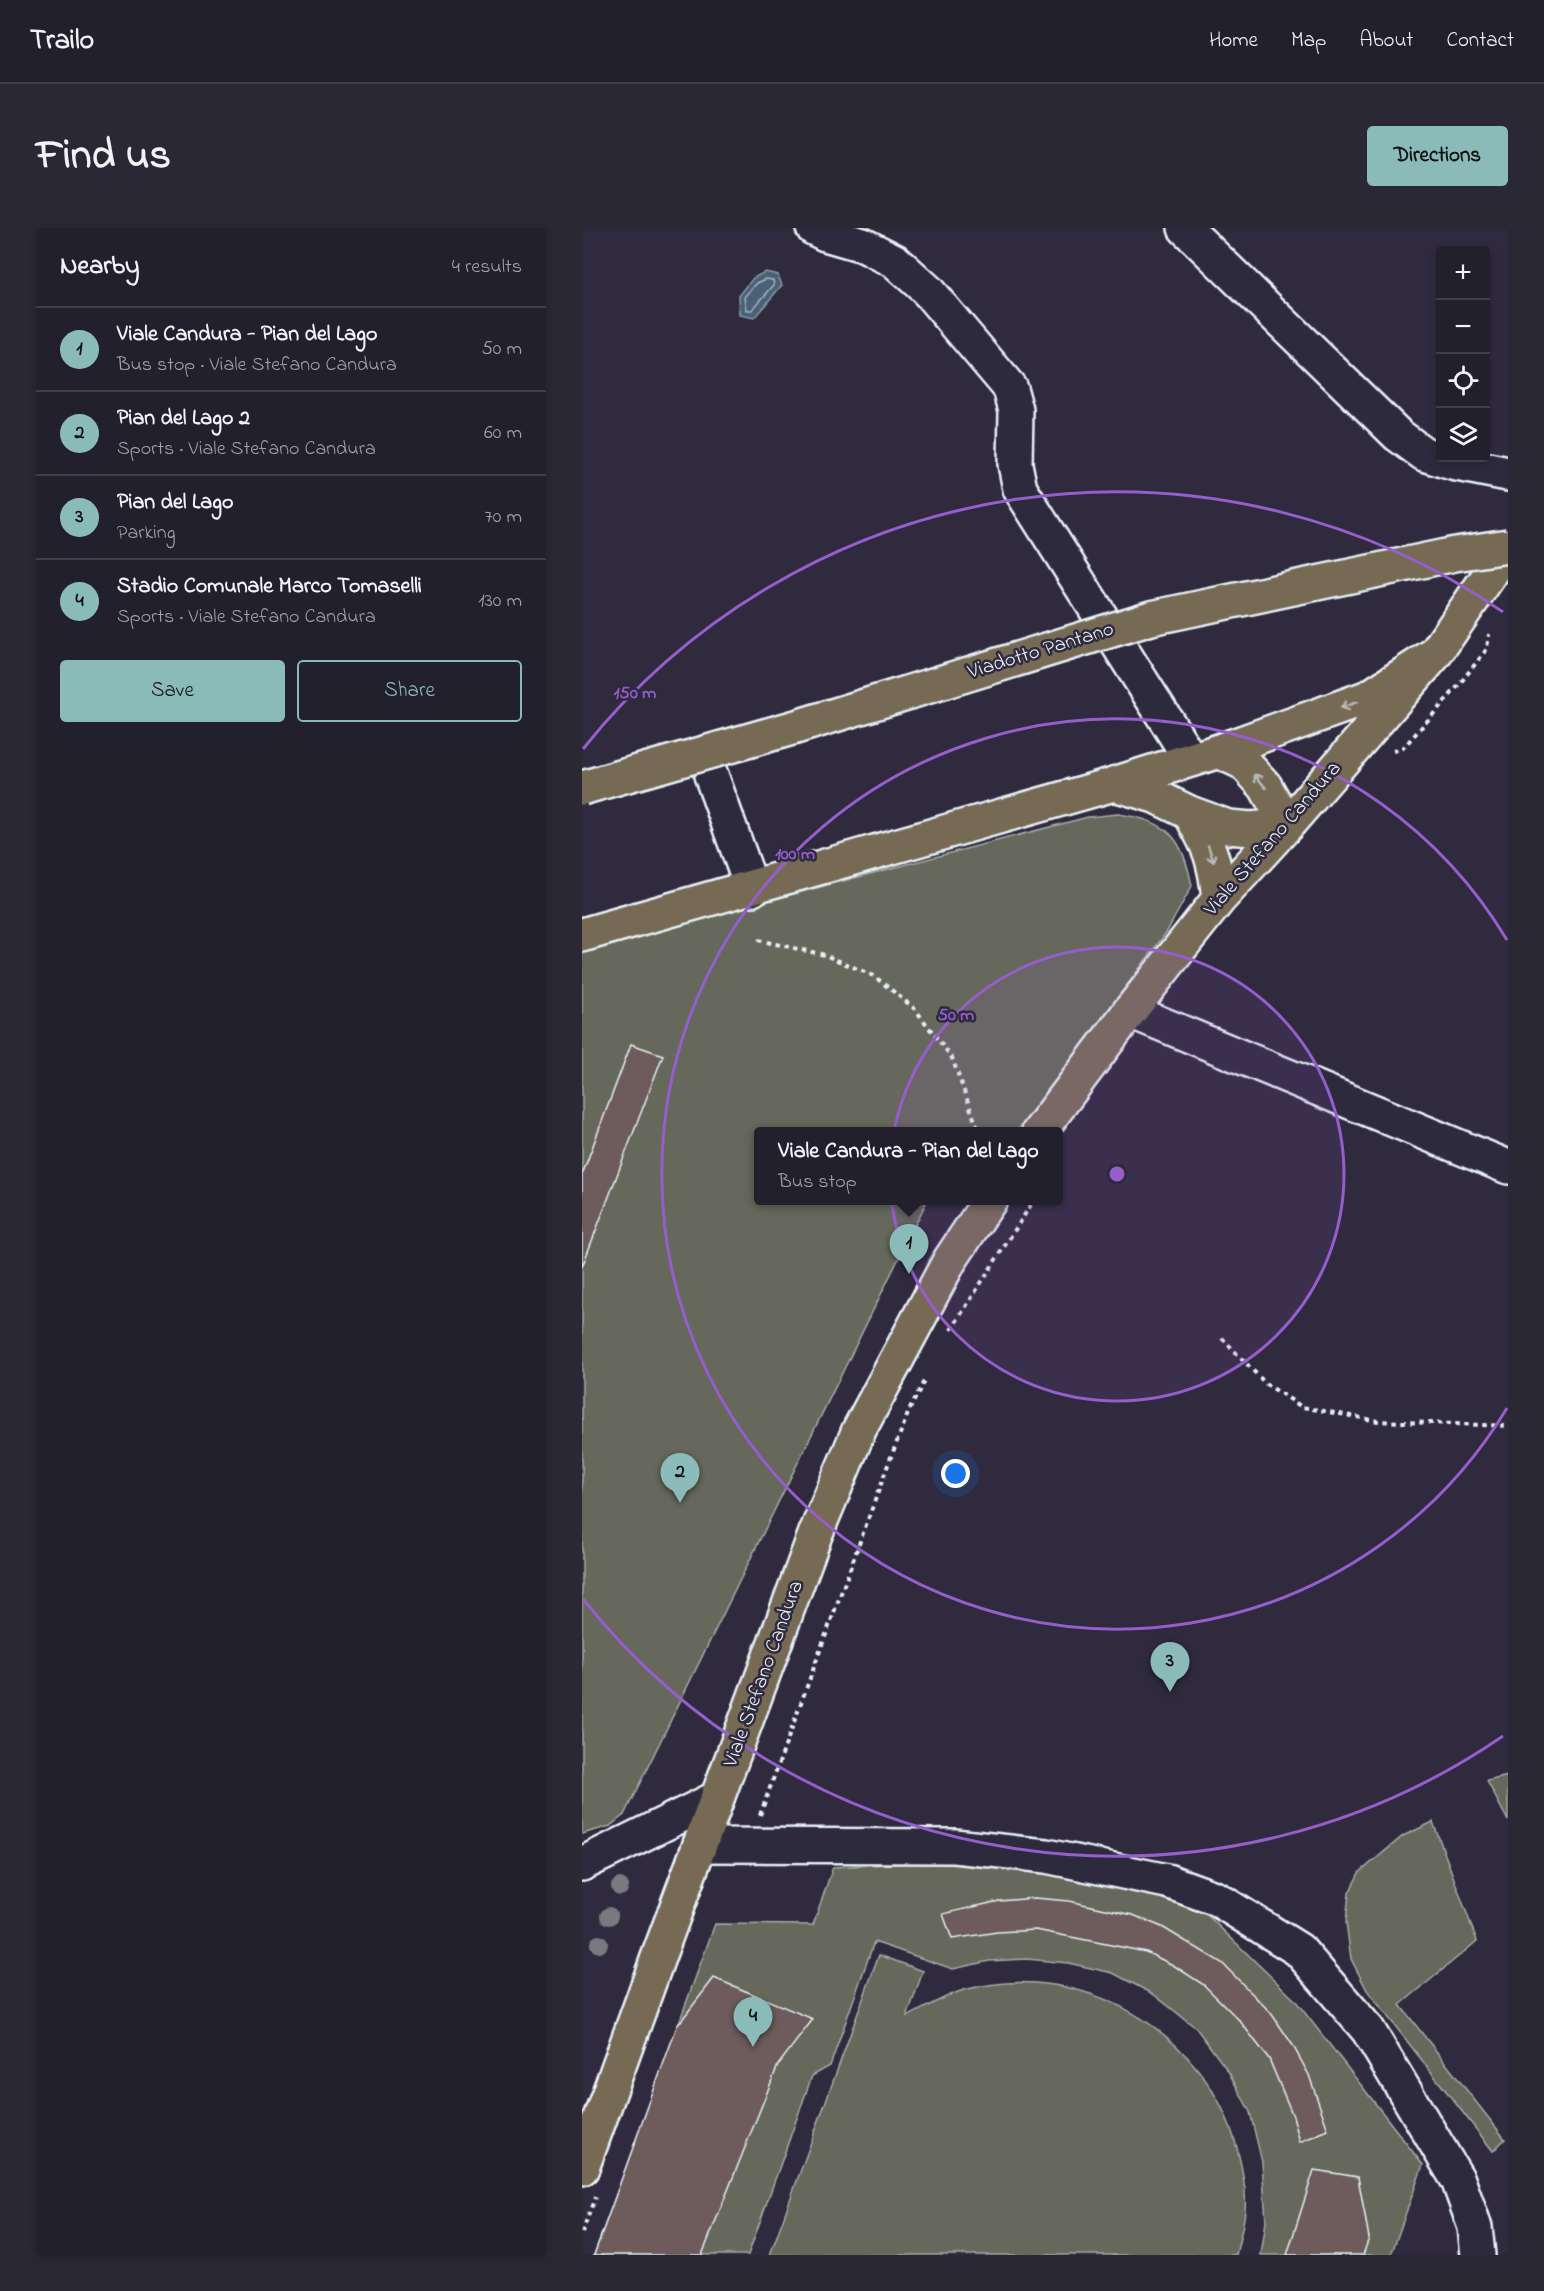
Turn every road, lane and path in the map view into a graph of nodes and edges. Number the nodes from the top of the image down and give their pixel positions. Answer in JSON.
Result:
{"nodes":[{"id":1,"x":813,"y":228,"type":"edge"},
{"id":2,"x":1185,"y":228,"type":"edge"},
{"id":3,"x":1508,"y":474,"type":"edge"},
{"id":4,"x":1508,"y":547,"type":"edge"},
{"id":5,"x":1435,"y":654,"type":"junction"},
{"id":6,"x":1205,"y":755,"type":"junction"},
{"id":7,"x":711,"y":775,"type":"dead end"},
{"id":8,"x":1114,"y":784,"type":"junction"},
{"id":9,"x":582,"y":788,"type":"edge"},
{"id":10,"x":1190,"y":813,"type":"junction"},
{"id":11,"x":1287,"y":825,"type":"junction"},
{"id":12,"x":752,"y":889,"type":"junction"},
{"id":13,"x":1219,"y":899,"type":"junction"},
{"id":14,"x":582,"y":935,"type":"edge"},
{"id":15,"x":758,"y":940,"type":"dead end"},
{"id":16,"x":1130,"y":1011,"type":"junction"},
{"id":17,"x":978,"y":1127,"type":"edge"},
{"id":18,"x":1042,"y":1127,"type":"edge"},
{"id":19,"x":1508,"y":1167,"type":"edge"},
{"id":20,"x":987,"y":1205,"type":"edge"},
{"id":21,"x":1031,"y":1205,"type":"edge"},
{"id":22,"x":1222,"y":1338,"type":"dead end"},
{"id":23,"x":945,"y":1340,"type":"dead end"},
{"id":24,"x":930,"y":1370,"type":"dead end"},
{"id":25,"x":1508,"y":1426,"type":"edge"},
{"id":26,"x":717,"y":1798,"type":"junction"},
{"id":27,"x":700,"y":1845,"type":"junction"},
{"id":28,"x":748,"y":1846,"type":"junction"},
{"id":29,"x":582,"y":1864,"type":"edge"},
{"id":30,"x":590,"y":2178,"type":"edge"},
{"id":31,"x":582,"y":2233,"type":"edge"},
{"id":32,"x":1478,"y":2255,"type":"edge"}],
"edges":[{"from":1,"to":6,"type":"street"},
{"from":2,"to":3,"type":"street"},
{"from":4,"to":5,"type":"main road","name":"Viale Stefano Candura"},
{"from":4,"to":9,"type":"main road","name":"Viadotto Pantano","bridge":true},
{"from":5,"to":6,"type":"main road","one_way":true},
{"from":5,"to":11,"type":"main road","name":"Viale Stefano Candura"},
{"from":6,"to":8,"type":"main road"},
{"from":11,"to":6,"type":"main road","one_way":true},
{"from":7,"to":12,"type":"street"},
{"from":8,"to":10,"type":"main road"},
{"from":8,"to":12,"type":"main road"},
{"from":10,"to":11,"type":"main road"},
{"from":10,"to":13,"type":"main road","one_way":true},
{"from":11,"to":13,"type":"main road","name":"Viale Stefano Candura"},
{"from":12,"to":14,"type":"main road"},
{"from":13,"to":16,"type":"main road","name":"Viale Stefano Candura"},
{"from":15,"to":17,"type":"path"},
{"from":16,"to":18,"type":"main road","name":"Viale Stefano Candura"},
{"from":16,"to":19,"type":"street"},
{"from":20,"to":26,"type":"main road","name":"Viale Stefano Candura"},
{"from":21,"to":23,"type":"path"},
{"from":22,"to":25,"type":"path"},
{"from":24,"to":28,"type":"path"},
{"from":26,"to":27,"type":"main road","name":"Viale Stefano Candura"},
{"from":26,"to":29,"type":"street"},
{"from":27,"to":28,"type":"street"},
{"from":27,"to":30,"type":"main road","name":"Viale Stefano Candura"},
{"from":28,"to":32,"type":"street"},
{"from":30,"to":31,"type":"path"}]}
